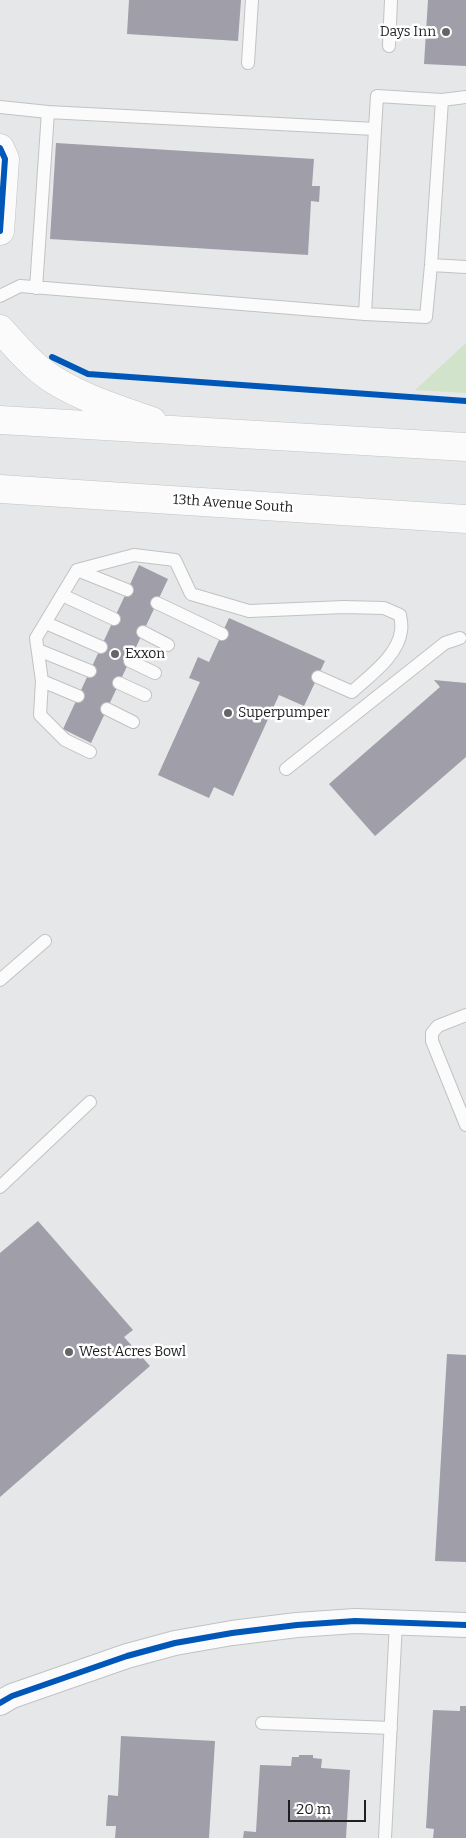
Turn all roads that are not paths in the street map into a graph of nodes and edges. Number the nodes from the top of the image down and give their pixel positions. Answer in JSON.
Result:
{"nodes":[{"id":1,"x":252,"y":0,"type":"edge"},
{"id":2,"x":391,"y":0,"type":"edge"},
{"id":3,"x":389,"y":46,"type":"dead end"},
{"id":4,"x":248,"y":63,"type":"dead end"},
{"id":5,"x":466,"y":97,"type":"edge"},
{"id":6,"x":442,"y":100,"type":"junction"},
{"id":7,"x":0,"y":107,"type":"edge"},
{"id":8,"x":48,"y":112,"type":"junction"},
{"id":9,"x":374,"y":129,"type":"junction"},
{"id":10,"x":0,"y":148,"type":"edge"},
{"id":11,"x":0,"y":231,"type":"edge"},
{"id":12,"x":431,"y":265,"type":"junction"},
{"id":13,"x":466,"y":267,"type":"edge"},
{"id":14,"x":36,"y":288,"type":"junction"},
{"id":15,"x":0,"y":296,"type":"edge"},
{"id":16,"x":365,"y":314,"type":"junction"},
{"id":17,"x":0,"y":329,"type":"edge"},
{"id":18,"x":0,"y":420,"type":"edge"},
{"id":19,"x":182,"y":431,"type":"junction"},
{"id":20,"x":466,"y":447,"type":"edge"},
{"id":21,"x":0,"y":489,"type":"edge"},
{"id":22,"x":466,"y":519,"type":"edge"},
{"id":23,"x":77,"y":570,"type":"junction"},
{"id":24,"x":127,"y":590,"type":"dead end"},
{"id":25,"x":191,"y":594,"type":"junction"},
{"id":26,"x":62,"y":595,"type":"junction"},
{"id":27,"x":157,"y":603,"type":"dead end"},
{"id":28,"x":181,"y":613,"type":"junction"},
{"id":29,"x":114,"y":619,"type":"dead end"},
{"id":30,"x":46,"y":623,"type":"junction"},
{"id":31,"x":143,"y":632,"type":"dead end"},
{"id":32,"x":222,"y":634,"type":"dead end"},
{"id":33,"x":460,"y":638,"type":"dead end"},
{"id":34,"x":168,"y":644,"type":"dead end"},
{"id":35,"x":101,"y":648,"type":"dead end"},
{"id":36,"x":38,"y":650,"type":"junction"},
{"id":37,"x":130,"y":661,"type":"dead end"},
{"id":38,"x":90,"y":671,"type":"dead end"},
{"id":39,"x":155,"y":673,"type":"dead end"},
{"id":40,"x":318,"y":677,"type":"dead end"},
{"id":41,"x":42,"y":681,"type":"junction"},
{"id":42,"x":119,"y":683,"type":"dead end"},
{"id":43,"x":145,"y":695,"type":"dead end"},
{"id":44,"x":78,"y":696,"type":"dead end"},
{"id":45,"x":107,"y":709,"type":"dead end"},
{"id":46,"x":134,"y":722,"type":"dead end"},
{"id":47,"x":90,"y":752,"type":"dead end"},
{"id":48,"x":286,"y":769,"type":"dead end"},
{"id":49,"x":45,"y":941,"type":"dead end"},
{"id":50,"x":0,"y":980,"type":"edge"},
{"id":51,"x":466,"y":1015,"type":"edge"},
{"id":52,"x":90,"y":1102,"type":"dead end"},
{"id":53,"x":466,"y":1125,"type":"edge"},
{"id":54,"x":0,"y":1187,"type":"edge"},
{"id":55,"x":396,"y":1622,"type":"junction"},
{"id":56,"x":466,"y":1625,"type":"edge"},
{"id":57,"x":0,"y":1703,"type":"edge"},
{"id":58,"x":262,"y":1722,"type":"dead end"},
{"id":59,"x":391,"y":1728,"type":"junction"},
{"id":60,"x":385,"y":1838,"type":"edge"}],
"edges":[{"from":1,"to":4,"type":"lane"},
{"from":2,"to":3,"type":"lane"},
{"from":5,"to":6,"type":"lane"},
{"from":6,"to":9,"type":"lane"},
{"from":6,"to":12,"type":"lane"},
{"from":7,"to":8,"type":"lane"},
{"from":8,"to":9,"type":"lane"},
{"from":8,"to":14,"type":"lane"},
{"from":9,"to":16,"type":"lane"},
{"from":10,"to":11,"type":"main road"},
{"from":12,"to":13,"type":"lane"},
{"from":12,"to":16,"type":"lane"},
{"from":14,"to":15,"type":"lane"},
{"from":14,"to":16,"type":"lane"},
{"from":17,"to":19,"type":"main road"},
{"from":18,"to":19,"type":"main road"},
{"from":19,"to":20,"type":"main road"},
{"from":21,"to":22,"type":"main road","name":"13th Avenue South"},
{"from":23,"to":24,"type":"lane"},
{"from":23,"to":25,"type":"lane"},
{"from":23,"to":26,"type":"lane"},
{"from":25,"to":28,"type":"lane"},
{"from":25,"to":40,"type":"lane"},
{"from":26,"to":29,"type":"lane"},
{"from":26,"to":30,"type":"lane"},
{"from":27,"to":28,"type":"lane"},
{"from":28,"to":32,"type":"lane"},
{"from":30,"to":35,"type":"lane"},
{"from":30,"to":36,"type":"lane"},
{"from":31,"to":34,"type":"lane"},
{"from":33,"to":48,"type":"lane"},
{"from":36,"to":38,"type":"lane"},
{"from":36,"to":41,"type":"lane"},
{"from":37,"to":39,"type":"lane"},
{"from":41,"to":44,"type":"lane"},
{"from":41,"to":47,"type":"lane"},
{"from":42,"to":43,"type":"lane"},
{"from":45,"to":46,"type":"lane"},
{"from":49,"to":50,"type":"lane"},
{"from":51,"to":53,"type":"lane"},
{"from":52,"to":54,"type":"lane"},
{"from":55,"to":56,"type":"street"},
{"from":55,"to":57,"type":"street"},
{"from":55,"to":59,"type":"lane"},
{"from":58,"to":59,"type":"lane"},
{"from":59,"to":60,"type":"lane"}]}
